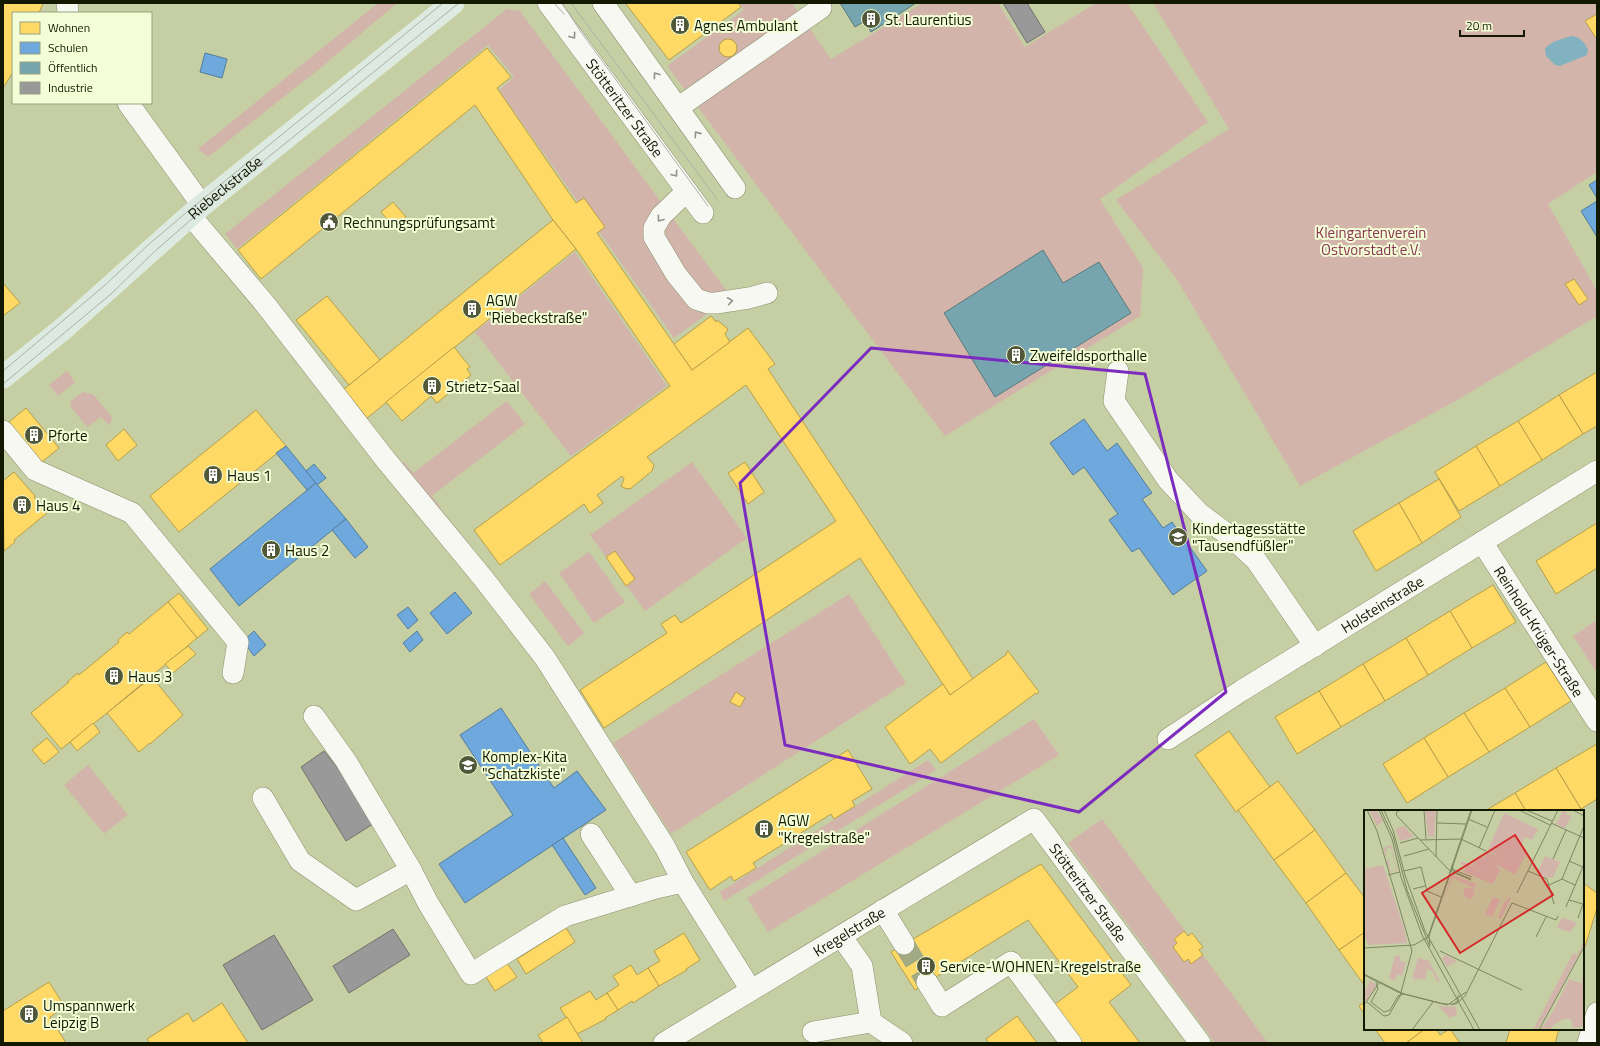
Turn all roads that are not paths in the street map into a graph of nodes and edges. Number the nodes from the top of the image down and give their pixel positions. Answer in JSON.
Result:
{"nodes":[{"id":1,"x":453,"y":3,"type":"edge"},
{"id":2,"x":548,"y":3,"type":"edge"},
{"id":3,"x":603,"y":3,"type":"edge"},
{"id":4,"x":821,"y":8,"type":"dead end"},
{"id":5,"x":129,"y":104,"type":"edge"},
{"id":6,"x":679,"y":107,"type":"junction"},
{"id":7,"x":735,"y":188,"type":"dead end"},
{"id":8,"x":687,"y":191,"type":"junction"},
{"id":9,"x":196,"y":210,"type":"junction"},
{"id":10,"x":703,"y":213,"type":"dead end"},
{"id":11,"x":767,"y":293,"type":"dead end"},
{"id":12,"x":1118,"y":371,"type":"dead end"},
{"id":13,"x":3,"y":377,"type":"edge"},
{"id":14,"x":3,"y":431,"type":"edge"},
{"id":15,"x":1597,"y":471,"type":"edge"},
{"id":16,"x":1482,"y":542,"type":"junction"},
{"id":17,"x":1315,"y":646,"type":"junction"},
{"id":18,"x":233,"y":674,"type":"dead end"},
{"id":19,"x":314,"y":716,"type":"dead end"},
{"id":20,"x":1597,"y":721,"type":"edge"},
{"id":21,"x":1168,"y":739,"type":"dead end"},
{"id":22,"x":263,"y":798,"type":"dead end"},
{"id":23,"x":1034,"y":819,"type":"joint"},
{"id":24,"x":591,"y":834,"type":"dead end"},
{"id":25,"x":411,"y":870,"type":"junction"},
{"id":26,"x":683,"y":882,"type":"junction"},
{"id":27,"x":631,"y":896,"type":"junction"},
{"id":28,"x":883,"y":910,"type":"junction"},
{"id":29,"x":841,"y":936,"type":"junction"},
{"id":30,"x":904,"y":944,"type":"tunnel mouth"},
{"id":31,"x":928,"y":982,"type":"tunnel mouth"},
{"id":32,"x":751,"y":990,"type":"junction"},
{"id":33,"x":1597,"y":1013,"type":"edge"},
{"id":34,"x":871,"y":1022,"type":"junction"},
{"id":35,"x":813,"y":1032,"type":"dead end"},
{"id":36,"x":664,"y":1043,"type":"edge"},
{"id":37,"x":902,"y":1043,"type":"edge"},
{"id":38,"x":1072,"y":1043,"type":"edge"},
{"id":39,"x":1200,"y":1043,"type":"edge"},
{"id":40,"x":1588,"y":1043,"type":"edge"}],
"edges":[{"from":1,"to":9,"type":"main road","name":"Riebeckstraße"},
{"from":2,"to":8,"type":"street","name":"Stötteritzer Straße","one_way":true},
{"from":6,"to":3,"type":"street","one_way":true},
{"from":4,"to":6,"type":"street"},
{"from":5,"to":9,"type":"street"},
{"from":7,"to":6,"type":"street","one_way":true},
{"from":8,"to":10,"type":"street","name":"Stötteritzer Straße"},
{"from":8,"to":11,"type":"street","one_way":true},
{"from":9,"to":13,"type":"main road","name":"Riebeckstraße"},
{"from":9,"to":26,"type":"street"},
{"from":12,"to":17,"type":"street"},
{"from":14,"to":18,"type":"street"},
{"from":15,"to":16,"type":"street","name":"Holsteinstraße"},
{"from":16,"to":17,"type":"street","name":"Holsteinstraße"},
{"from":16,"to":20,"type":"street","name":"Reinhold-Krüger-Straße"},
{"from":17,"to":21,"type":"street","name":"Holsteinstraße"},
{"from":19,"to":25,"type":"street"},
{"from":22,"to":25,"type":"street"},
{"from":23,"to":28,"type":"street","name":"Kregelstraße"},
{"from":23,"to":39,"type":"street","name":"Stötteritzer Straße"},
{"from":24,"to":27,"type":"street"},
{"from":25,"to":27,"type":"street"},
{"from":26,"to":27,"type":"street"},
{"from":26,"to":32,"type":"street"},
{"from":28,"to":29,"type":"street","name":"Kregelstraße"},
{"from":28,"to":30,"type":"street"},
{"from":29,"to":32,"type":"street","name":"Kregelstraße"},
{"from":29,"to":34,"type":"street"},
{"from":31,"to":38,"type":"street"},
{"from":32,"to":36,"type":"street","name":"Kregelstraße"},
{"from":33,"to":40,"type":"street"},
{"from":34,"to":35,"type":"street"},
{"from":34,"to":37,"type":"street"}]}
